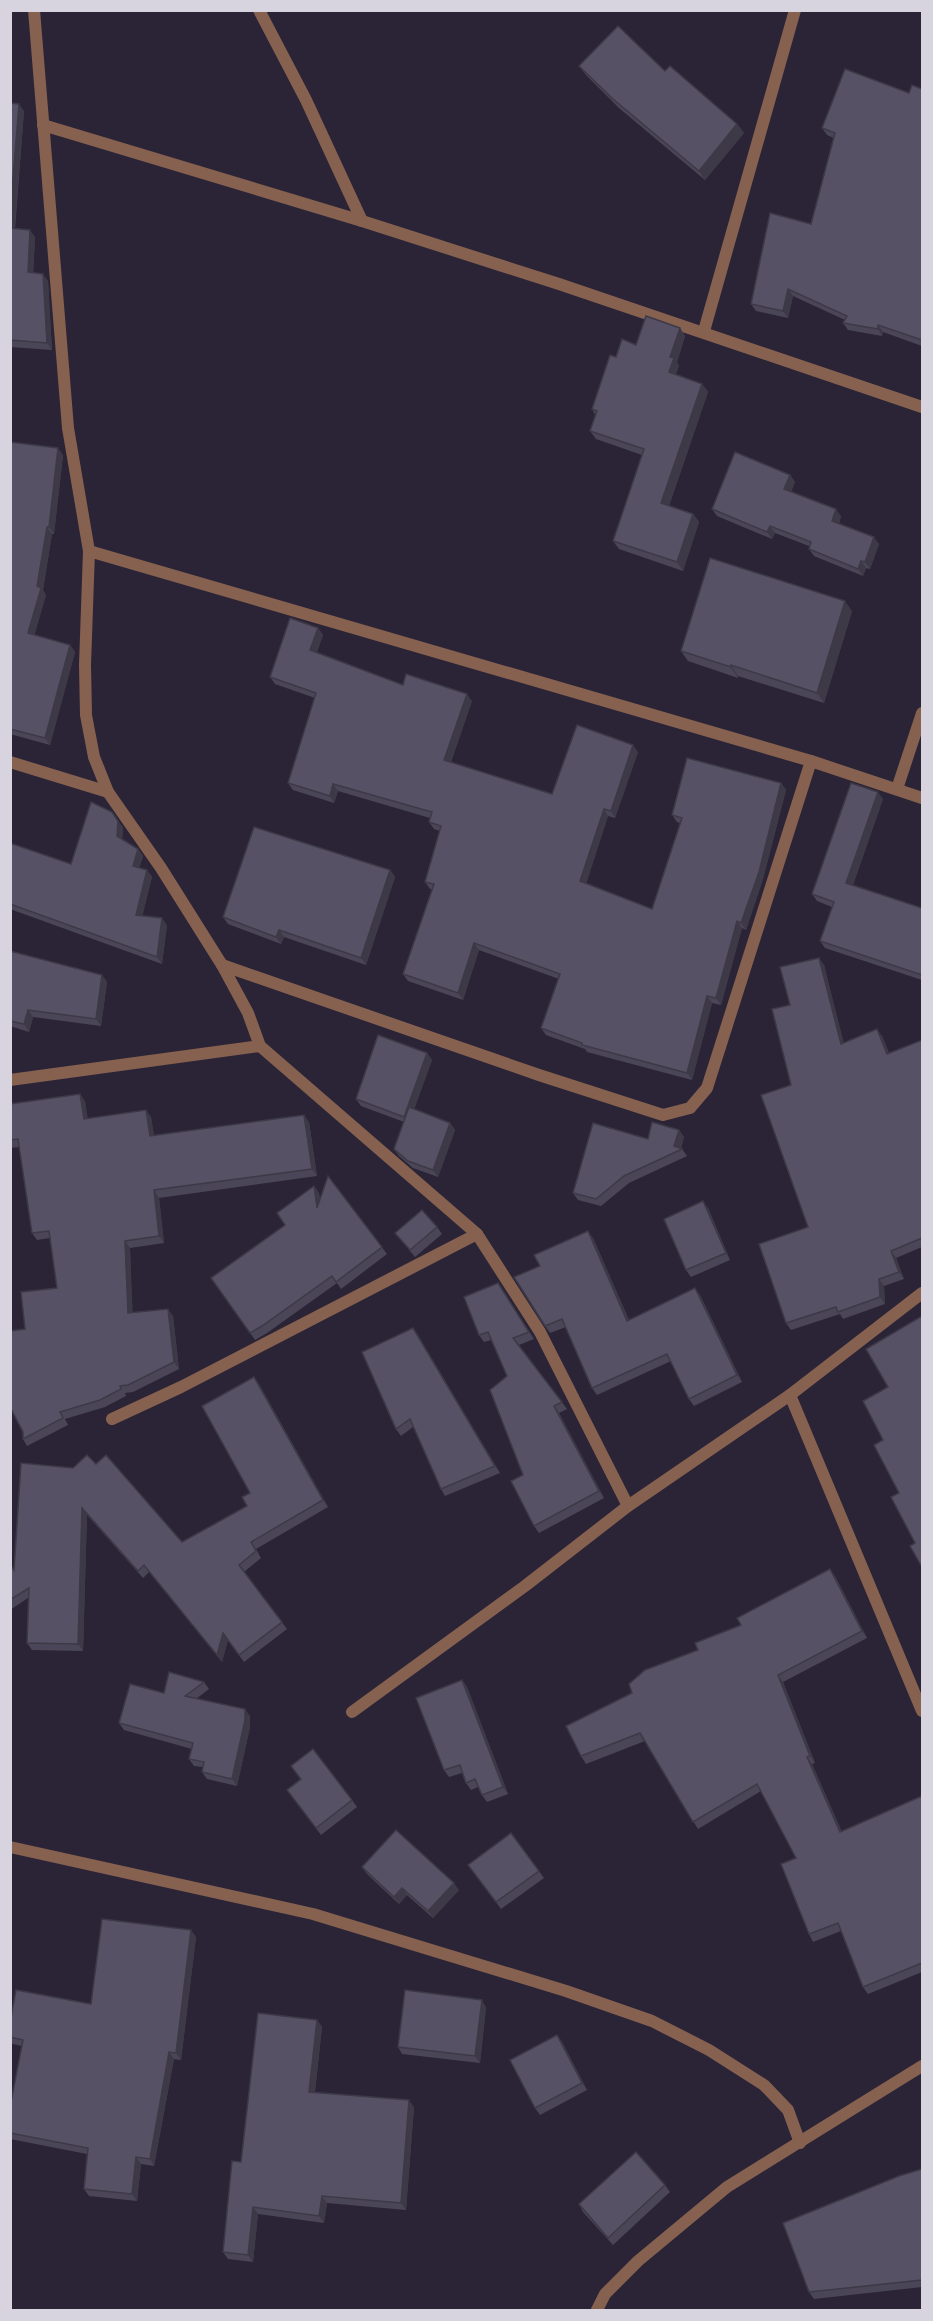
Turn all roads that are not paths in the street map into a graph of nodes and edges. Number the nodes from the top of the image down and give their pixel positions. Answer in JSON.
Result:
{"nodes":[{"id":1,"x":34,"y":10,"type":"edge"},
{"id":2,"x":259,"y":10,"type":"edge"},
{"id":3,"x":793,"y":12,"type":"edge"},
{"id":4,"x":43,"y":125,"type":"junction"},
{"id":5,"x":362,"y":221,"type":"junction"},
{"id":6,"x":704,"y":331,"type":"junction"},
{"id":7,"x":922,"y":407,"type":"edge"},
{"id":8,"x":89,"y":551,"type":"junction"},
{"id":9,"x":922,"y":713,"type":"edge"},
{"id":10,"x":811,"y":761,"type":"junction"},
{"id":11,"x":10,"y":762,"type":"edge"},
{"id":12,"x":897,"y":789,"type":"junction"},
{"id":13,"x":108,"y":792,"type":"junction"},
{"id":14,"x":922,"y":798,"type":"edge"},
{"id":15,"x":222,"y":965,"type":"junction"},
{"id":16,"x":260,"y":1046,"type":"junction"},
{"id":17,"x":10,"y":1080,"type":"edge"},
{"id":18,"x":477,"y":1234,"type":"junction"},
{"id":19,"x":922,"y":1293,"type":"edge"},
{"id":20,"x":790,"y":1395,"type":"junction"},
{"id":21,"x":112,"y":1419,"type":"dead end"},
{"id":22,"x":628,"y":1506,"type":"junction"},
{"id":23,"x":922,"y":1711,"type":"edge"},
{"id":24,"x":352,"y":1712,"type":"dead end"},
{"id":25,"x":10,"y":1847,"type":"edge"},
{"id":26,"x":922,"y":2066,"type":"edge"},
{"id":27,"x":800,"y":2143,"type":"junction"},
{"id":28,"x":597,"y":2310,"type":"edge"}],
"edges":[{"from":1,"to":4,"type":"street"},
{"from":2,"to":5,"type":"street"},
{"from":3,"to":6,"type":"street"},
{"from":4,"to":5,"type":"street"},
{"from":4,"to":8,"type":"street"},
{"from":5,"to":6,"type":"street"},
{"from":6,"to":7,"type":"street"},
{"from":8,"to":10,"type":"street"},
{"from":8,"to":13,"type":"street"},
{"from":9,"to":12,"type":"street"},
{"from":10,"to":12,"type":"street"},
{"from":10,"to":15,"type":"street"},
{"from":11,"to":13,"type":"street"},
{"from":12,"to":14,"type":"street"},
{"from":13,"to":15,"type":"street"},
{"from":15,"to":16,"type":"street"},
{"from":16,"to":17,"type":"street"},
{"from":16,"to":18,"type":"street"},
{"from":18,"to":21,"type":"street"},
{"from":18,"to":22,"type":"street"},
{"from":19,"to":20,"type":"street"},
{"from":20,"to":22,"type":"street"},
{"from":20,"to":23,"type":"street"},
{"from":22,"to":24,"type":"street"},
{"from":25,"to":27,"type":"street"},
{"from":26,"to":27,"type":"street"},
{"from":27,"to":28,"type":"street"}]}
